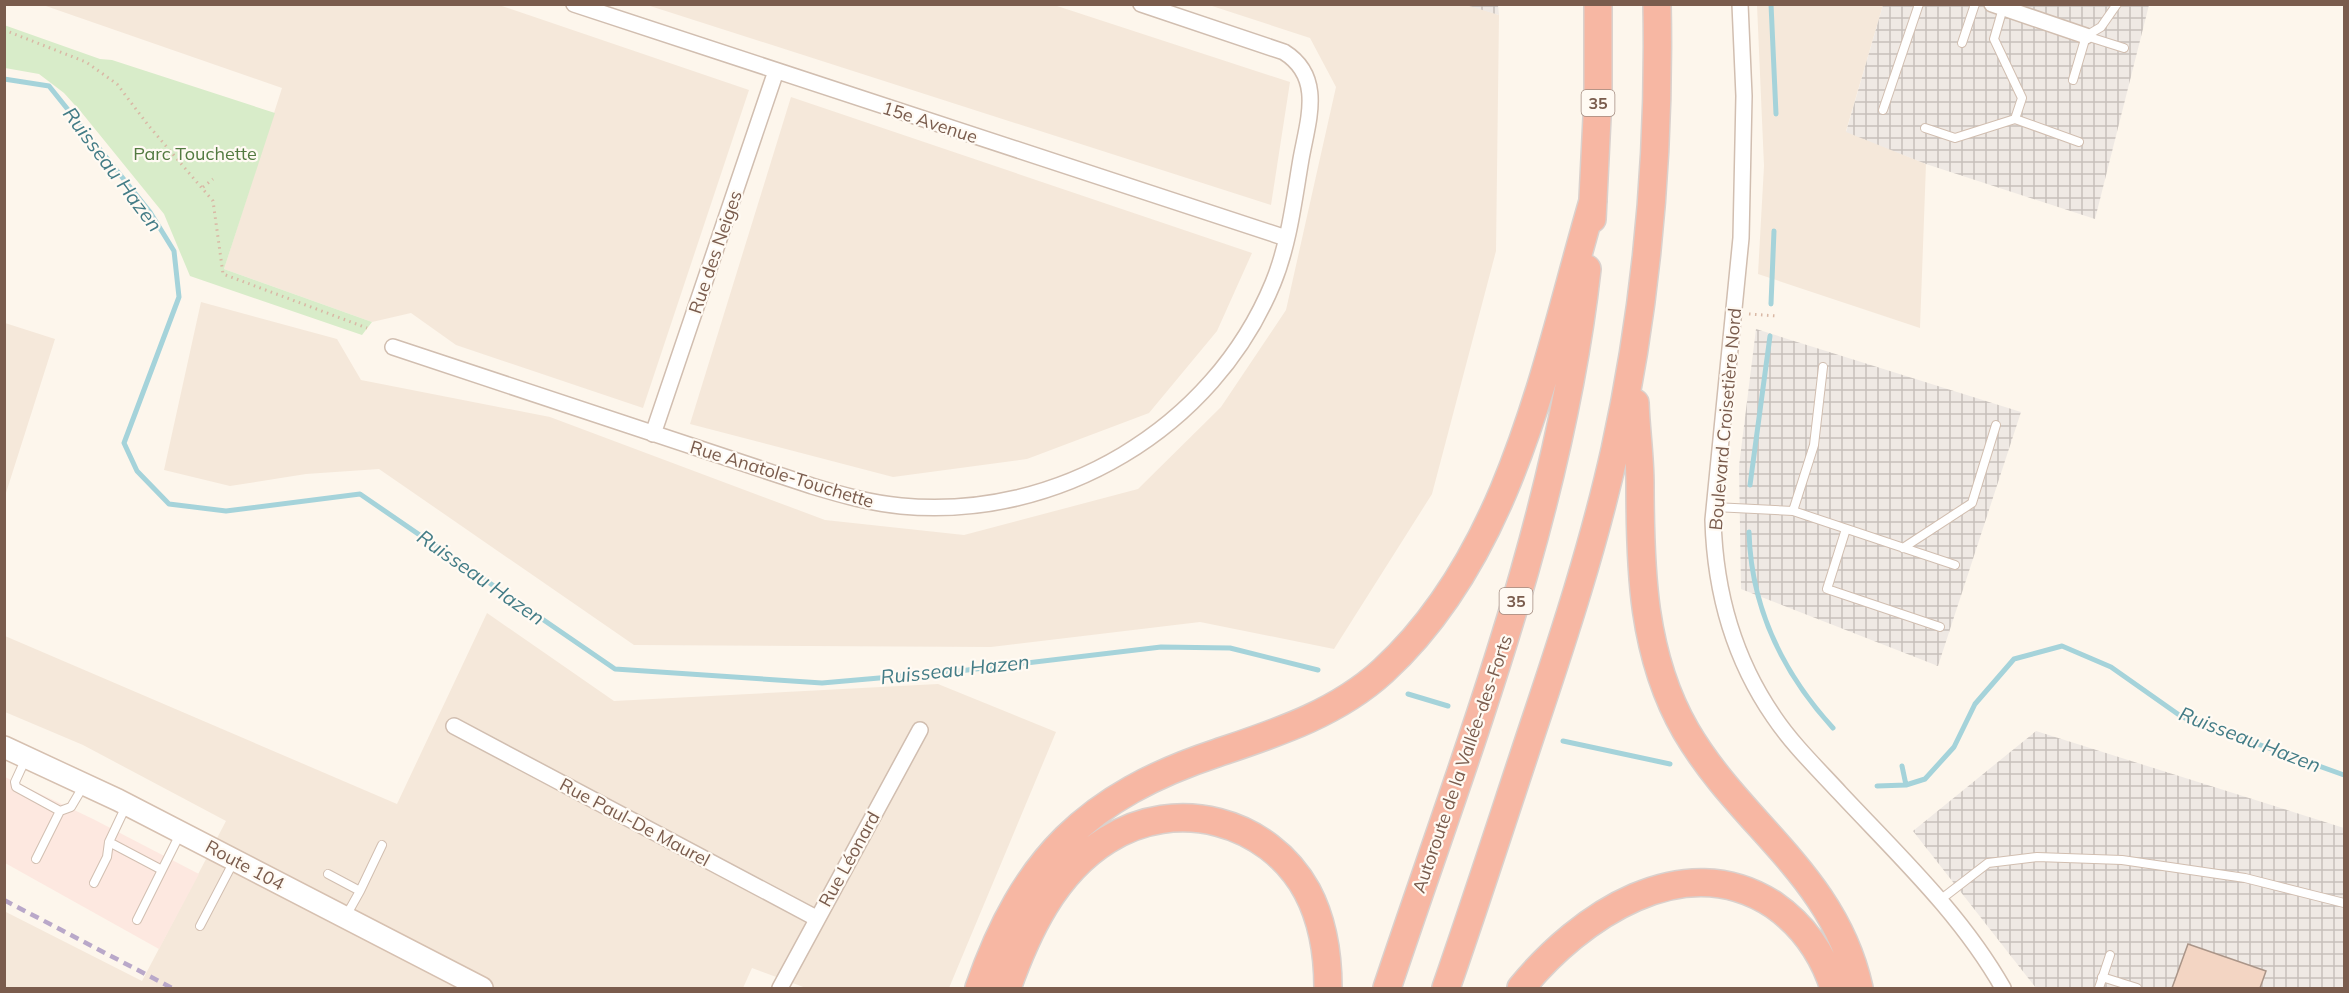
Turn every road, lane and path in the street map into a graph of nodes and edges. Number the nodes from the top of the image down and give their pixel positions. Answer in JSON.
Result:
{"nodes":[{"id":1,"x":574,"y":4,"type":"edge"},
{"id":2,"x":1141,"y":4,"type":"edge"},
{"id":3,"x":1598,"y":4,"type":"edge"},
{"id":4,"x":1657,"y":4,"type":"edge"},
{"id":5,"x":1740,"y":4,"type":"edge"},
{"id":6,"x":1919,"y":4,"type":"edge"},
{"id":7,"x":1975,"y":4,"type":"edge"},
{"id":8,"x":2117,"y":4,"type":"edge"},
{"id":9,"x":1998,"y":6,"type":"edge"},
{"id":10,"x":4,"y":30,"type":"edge"},
{"id":11,"x":2086,"y":36,"type":"junction"},
{"id":12,"x":1962,"y":43,"type":"dead end"},
{"id":13,"x":2124,"y":48,"type":"dead end"},
{"id":14,"x":776,"y":71,"type":"junction"},
{"id":15,"x":2073,"y":80,"type":"dead end"},
{"id":16,"x":1883,"y":110,"type":"dead end"},
{"id":17,"x":2015,"y":119,"type":"junction"},
{"id":18,"x":1925,"y":128,"type":"dead end"},
{"id":19,"x":2079,"y":142,"type":"dead end"},
{"id":20,"x":213,"y":179,"type":"dead end"},
{"id":21,"x":203,"y":188,"type":"junction"},
{"id":22,"x":1593,"y":201,"type":"junction"},
{"id":23,"x":1286,"y":238,"type":"junction"},
{"id":24,"x":1735,"y":314,"type":"junction"},
{"id":25,"x":1778,"y":316,"type":"dead end"},
{"id":26,"x":367,"y":328,"type":"dead end"},
{"id":27,"x":393,"y":347,"type":"dead end"},
{"id":28,"x":1632,"y":356,"type":"junction"},
{"id":29,"x":1823,"y":367,"type":"dead end"},
{"id":30,"x":1996,"y":425,"type":"dead end"},
{"id":31,"x":653,"y":434,"type":"junction"},
{"id":32,"x":1714,"y":507,"type":"junction"},
{"id":33,"x":1793,"y":511,"type":"junction"},
{"id":34,"x":1846,"y":529,"type":"junction"},
{"id":35,"x":1904,"y":548,"type":"junction"},
{"id":36,"x":1955,"y":565,"type":"dead end"},
{"id":37,"x":1940,"y":627,"type":"dead end"},
{"id":38,"x":454,"y":726,"type":"dead end"},
{"id":39,"x":920,"y":730,"type":"dead end"},
{"id":40,"x":4,"y":747,"type":"edge"},
{"id":41,"x":27,"y":756,"type":"junction"},
{"id":42,"x":85,"y":783,"type":"junction"},
{"id":43,"x":127,"y":804,"type":"junction"},
{"id":44,"x":60,"y":811,"type":"junction"},
{"id":45,"x":181,"y":832,"type":"junction"},
{"id":46,"x":109,"y":842,"type":"junction"},
{"id":47,"x":382,"y":845,"type":"dead end"},
{"id":48,"x":36,"y":859,"type":"dead end"},
{"id":49,"x":235,"y":860,"type":"junction"},
{"id":50,"x":162,"y":870,"type":"junction"},
{"id":51,"x":328,"y":874,"type":"dead end"},
{"id":52,"x":94,"y":883,"type":"dead end"},
{"id":53,"x":360,"y":891,"type":"junction"},
{"id":54,"x":1940,"y":900,"type":"junction"},
{"id":55,"x":2344,"y":903,"type":"edge"},
{"id":56,"x":345,"y":917,"type":"junction"},
{"id":57,"x":816,"y":918,"type":"junction"},
{"id":58,"x":137,"y":920,"type":"dead end"},
{"id":59,"x":200,"y":926,"type":"dead end"},
{"id":60,"x":2110,"y":955,"type":"dead end"},
{"id":61,"x":2102,"y":977,"type":"junction"},
{"id":62,"x":482,"y":988,"type":"edge"},
{"id":63,"x":780,"y":988,"type":"edge"},
{"id":64,"x":979,"y":988,"type":"edge"},
{"id":65,"x":1007,"y":988,"type":"edge"},
{"id":66,"x":1328,"y":988,"type":"edge"},
{"id":67,"x":1387,"y":988,"type":"edge"},
{"id":68,"x":1446,"y":988,"type":"edge"},
{"id":69,"x":1521,"y":988,"type":"edge"},
{"id":70,"x":1834,"y":988,"type":"edge"},
{"id":71,"x":1858,"y":988,"type":"edge"},
{"id":72,"x":2003,"y":988,"type":"edge"},
{"id":73,"x":2098,"y":988,"type":"edge"},
{"id":74,"x":2137,"y":988,"type":"edge"}],
"edges":[{"from":1,"to":14,"type":"street","name":"15e Avenue"},
{"from":2,"to":23,"type":"street","name":"Rue Anatole-Touchette"},
{"from":3,"to":22,"type":"highway","name":"Autoroute de la Vallée-des-Forts","number":"35"},
{"from":4,"to":28,"type":"highway"},
{"from":5,"to":24,"type":"street","name":"Boulevard Croisetière Nord"},
{"from":6,"to":16,"type":"lane"},
{"from":7,"to":12,"type":"lane"},
{"from":8,"to":11,"type":"lane"},
{"from":9,"to":11,"type":"street"},
{"from":9,"to":17,"type":"lane"},
{"from":10,"to":21,"type":"path"},
{"from":11,"to":13,"type":"lane"},
{"from":11,"to":15,"type":"lane"},
{"from":14,"to":23,"type":"street","name":"15e Avenue"},
{"from":14,"to":31,"type":"street","name":"Rue des Neiges"},
{"from":17,"to":18,"type":"lane"},
{"from":17,"to":19,"type":"lane"},
{"from":20,"to":21,"type":"path"},
{"from":21,"to":26,"type":"path"},
{"from":22,"to":64,"type":"highway"},
{"from":22,"to":67,"type":"highway","name":"Autoroute de la Vallée-des-Forts","number":"35"},
{"from":23,"to":31,"type":"street","name":"Rue Anatole-Touchette"},
{"from":24,"to":25,"type":"path"},
{"from":24,"to":32,"type":"street","name":"Boulevard Croisetière Nord"},
{"from":27,"to":31,"type":"street","name":"Rue Anatole-Touchette"},
{"from":28,"to":68,"type":"highway"},
{"from":28,"to":71,"type":"highway"},
{"from":29,"to":33,"type":"lane"},
{"from":30,"to":35,"type":"lane"},
{"from":32,"to":33,"type":"lane"},
{"from":32,"to":54,"type":"street","name":"Boulevard Croisetière Nord"},
{"from":33,"to":34,"type":"lane"},
{"from":34,"to":35,"type":"lane"},
{"from":34,"to":37,"type":"lane"},
{"from":35,"to":36,"type":"lane"},
{"from":38,"to":57,"type":"street","name":"Rue Paul-De Maurel"},
{"from":39,"to":57,"type":"street","name":"Rue Léonard"},
{"from":40,"to":41,"type":"main road","name":"Route 104"},
{"from":41,"to":42,"type":"main road","name":"Route 104"},
{"from":41,"to":44,"type":"lane"},
{"from":42,"to":43,"type":"main road","name":"Route 104"},
{"from":42,"to":44,"type":"lane"},
{"from":43,"to":45,"type":"main road","name":"Route 104"},
{"from":43,"to":46,"type":"lane"},
{"from":44,"to":48,"type":"lane"},
{"from":45,"to":49,"type":"main road","name":"Route 104"},
{"from":45,"to":50,"type":"lane"},
{"from":46,"to":50,"type":"lane"},
{"from":46,"to":52,"type":"lane"},
{"from":47,"to":53,"type":"lane"},
{"from":49,"to":56,"type":"main road","name":"Route 104"},
{"from":49,"to":59,"type":"lane"},
{"from":50,"to":58,"type":"lane"},
{"from":51,"to":53,"type":"lane"},
{"from":53,"to":56,"type":"lane"},
{"from":54,"to":55,"type":"lane"},
{"from":54,"to":72,"type":"street","name":"Boulevard Croisetière Nord"},
{"from":56,"to":62,"type":"main road","name":"Route 104"},
{"from":57,"to":63,"type":"street","name":"Rue Léonard"},
{"from":60,"to":61,"type":"lane"},
{"from":61,"to":73,"type":"lane"},
{"from":61,"to":74,"type":"lane"},
{"from":65,"to":66,"type":"highway"},
{"from":69,"to":70,"type":"highway"}]}
